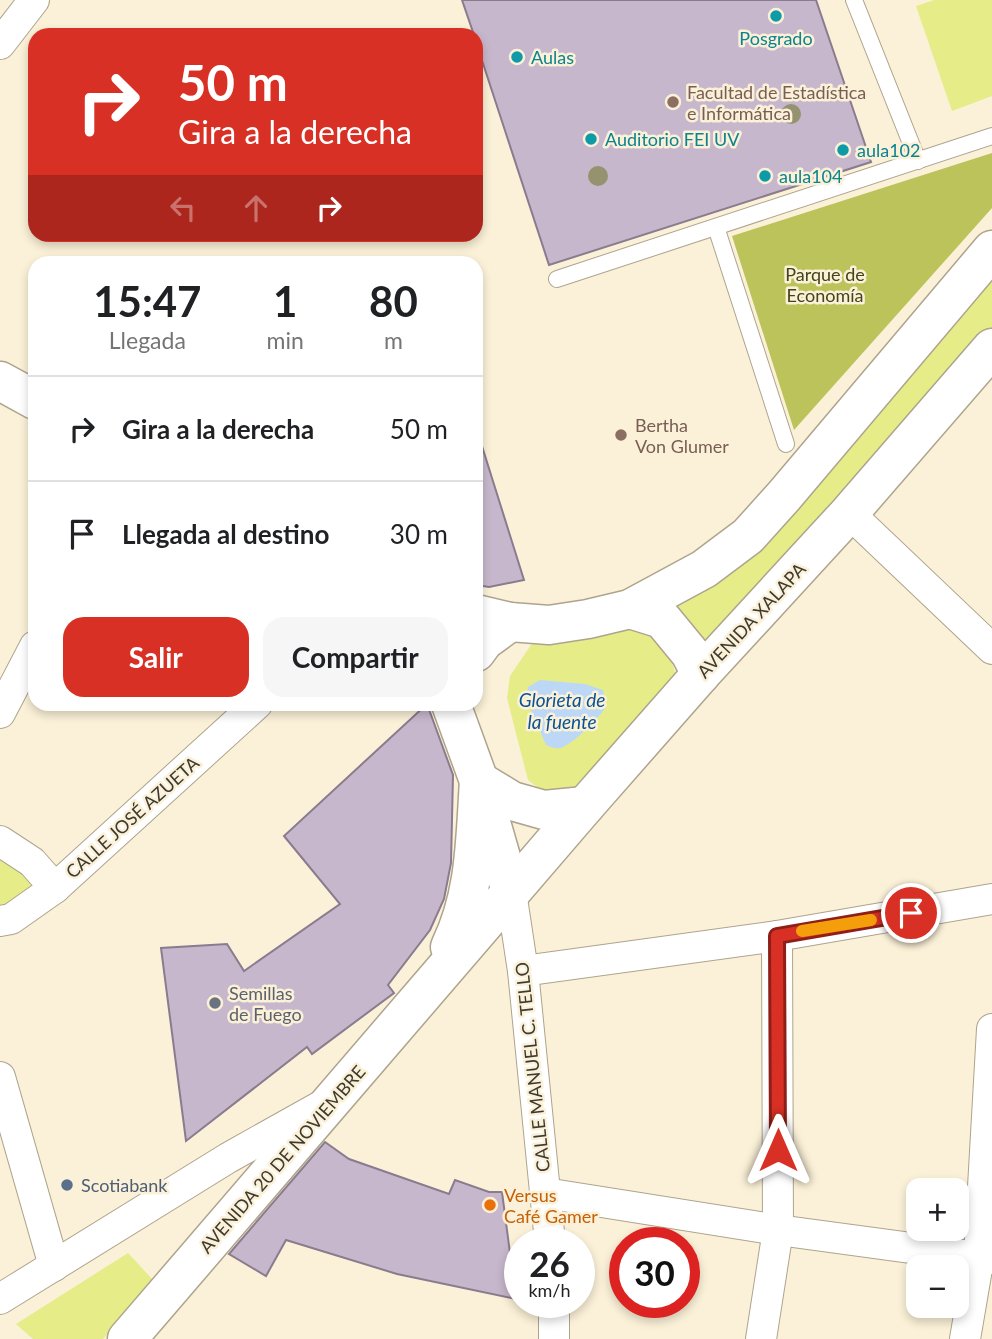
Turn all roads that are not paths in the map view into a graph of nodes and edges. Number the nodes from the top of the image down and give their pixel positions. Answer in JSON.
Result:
{"nodes":[{"id":1,"x":34,"y":0,"type":"edge"},
{"id":2,"x":854,"y":0,"type":"edge"},
{"id":3,"x":0,"y":44,"type":"edge"},
{"id":4,"x":992,"y":136,"type":"edge"},
{"id":5,"x":918,"y":161,"type":"junction"},
{"id":6,"x":716,"y":228,"type":"junction"},
{"id":7,"x":992,"y":250,"type":"edge"},
{"id":8,"x":557,"y":279,"type":"dead end"},
{"id":9,"x":992,"y":348,"type":"edge"},
{"id":10,"x":0,"y":381,"type":"edge"},
{"id":11,"x":28,"y":396,"type":"edge"},
{"id":12,"x":786,"y":444,"type":"dead end"},
{"id":13,"x":849,"y":513,"type":"junction"},
{"id":14,"x":631,"y":608,"type":"junction"},
{"id":15,"x":493,"y":618,"type":"edge"},
{"id":16,"x":483,"y":642,"type":"edge"},
{"id":17,"x":992,"y":649,"type":"edge"},
{"id":18,"x":28,"y":659,"type":"edge"},
{"id":19,"x":701,"y":674,"type":"junction"},
{"id":20,"x":249,"y":711,"type":"edge"},
{"id":21,"x":457,"y":711,"type":"edge"},
{"id":22,"x":0,"y":713,"type":"edge"},
{"id":23,"x":479,"y":782,"type":"junction"},
{"id":24,"x":585,"y":806,"type":"junction"},
{"id":25,"x":0,"y":841,"type":"edge"},
{"id":26,"x":55,"y":888,"type":"junction"},
{"id":27,"x":512,"y":892,"type":"junction"},
{"id":28,"x":992,"y":899,"type":"edge"},
{"id":29,"x":0,"y":921,"type":"edge"},
{"id":30,"x":777,"y":936,"type":"junction"},
{"id":31,"x":523,"y":971,"type":"junction"},
{"id":32,"x":435,"y":977,"type":"junction"},
{"id":33,"x":992,"y":1029,"type":"edge"},
{"id":34,"x":0,"y":1077,"type":"edge"},
{"id":35,"x":332,"y":1100,"type":"junction"},
{"id":36,"x":545,"y":1193,"type":"junction"},
{"id":37,"x":548,"y":1227,"type":"edge"},
{"id":38,"x":778,"y":1230,"type":"junction"},
{"id":39,"x":986,"y":1258,"type":"edge"},
{"id":40,"x":54,"y":1266,"type":"junction"},
{"id":41,"x":0,"y":1299,"type":"edge"},
{"id":42,"x":554,"y":1318,"type":"edge"},
{"id":43,"x":127,"y":1339,"type":"edge"},
{"id":44,"x":554,"y":1339,"type":"edge"},
{"id":45,"x":761,"y":1339,"type":"edge"},
{"id":46,"x":965,"y":1339,"type":"edge"}],
"edges":[{"from":1,"to":3,"type":"street"},
{"from":2,"to":5,"type":"lane"},
{"from":4,"to":5,"type":"lane"},
{"from":5,"to":6,"type":"lane"},
{"from":6,"to":8,"type":"lane"},
{"from":6,"to":12,"type":"lane"},
{"from":7,"to":14,"type":"main road"},
{"from":9,"to":13,"type":"main road","name":"AVENIDA XALAPA"},
{"from":10,"to":11,"type":"main road"},
{"from":13,"to":17,"type":"street"},
{"from":13,"to":19,"type":"main road","name":"AVENIDA XALAPA"},
{"from":14,"to":15,"type":"main road"},
{"from":14,"to":19,"type":"main road"},
{"from":15,"to":16,"type":"main road"},
{"from":18,"to":22,"type":"street"},
{"from":19,"to":24,"type":"main road","name":"AVENIDA XALAPA"},
{"from":20,"to":26,"type":"street","name":"CALLE JOSÉ AZUETA"},
{"from":21,"to":23,"type":"main road"},
{"from":23,"to":24,"type":"main road"},
{"from":23,"to":27,"type":"main road"},
{"from":23,"to":32,"type":"main road","name":"AVENIDA 20 DE NOVIEMBRE"},
{"from":24,"to":27,"type":"main road","name":"AVENIDA XALAPA"},
{"from":25,"to":26,"type":"street"},
{"from":26,"to":29,"type":"street","name":"CALLE JOSÉ AZUETA"},
{"from":27,"to":31,"type":"street","name":"CALLE MANUEL C. TELLO"},
{"from":27,"to":32,"type":"main road","name":"AVENIDA 20 DE NOVIEMBRE"},
{"from":28,"to":30,"type":"street"},
{"from":30,"to":31,"type":"street"},
{"from":30,"to":38,"type":"street"},
{"from":31,"to":36,"type":"street","name":"CALLE MANUEL C. TELLO"},
{"from":32,"to":35,"type":"main road","name":"AVENIDA 20 DE NOVIEMBRE"},
{"from":33,"to":39,"type":"street"},
{"from":34,"to":40,"type":"street"},
{"from":35,"to":40,"type":"street"},
{"from":35,"to":43,"type":"main road","name":"AVENIDA 20 DE NOVIEMBRE"},
{"from":36,"to":37,"type":"street","name":"CALLE MANUEL C. TELLO"},
{"from":36,"to":38,"type":"street"},
{"from":38,"to":39,"type":"street"},
{"from":38,"to":45,"type":"street"},
{"from":39,"to":46,"type":"street"},
{"from":40,"to":41,"type":"street"},
{"from":42,"to":44,"type":"street"}]}
